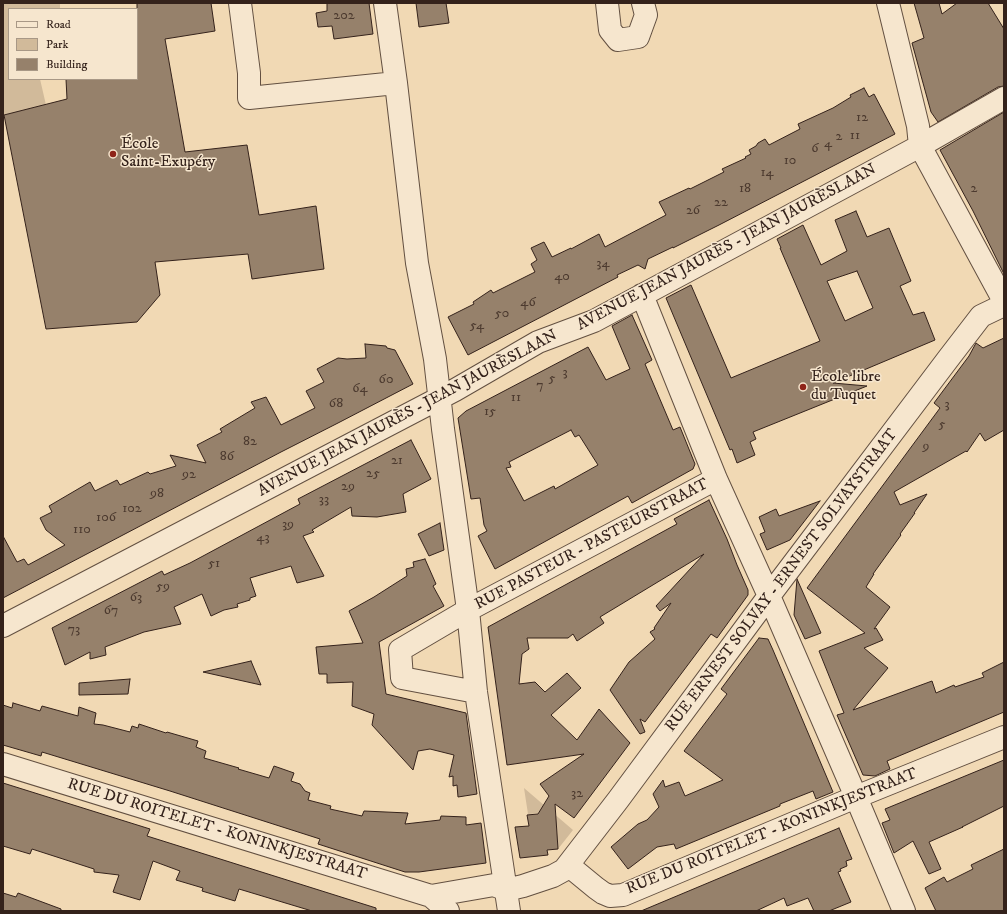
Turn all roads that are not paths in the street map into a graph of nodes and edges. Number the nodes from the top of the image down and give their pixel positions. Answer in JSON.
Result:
{"nodes":[{"id":1,"x":240,"y":3,"type":"edge"},
{"id":2,"x":385,"y":3,"type":"edge"},
{"id":3,"x":607,"y":3,"type":"edge"},
{"id":4,"x":644,"y":3,"type":"edge"},
{"id":5,"x":888,"y":3,"type":"edge"},
{"id":6,"x":396,"y":83,"type":"junction"},
{"id":7,"x":1004,"y":98,"type":"edge"},
{"id":8,"x":920,"y":146,"type":"junction"},
{"id":9,"x":642,"y":295,"type":"junction"},
{"id":10,"x":1004,"y":301,"type":"edge"},
{"id":11,"x":1004,"y":305,"type":"edge"},
{"id":12,"x":439,"y":398,"type":"junction"},
{"id":13,"x":716,"y":479,"type":"junction"},
{"id":14,"x":769,"y":596,"type":"junction"},
{"id":15,"x":468,"y":610,"type":"junction"},
{"id":16,"x":3,"y":626,"type":"edge"},
{"id":17,"x":476,"y":692,"type":"junction"},
{"id":18,"x":1004,"y":737,"type":"edge"},
{"id":19,"x":3,"y":764,"type":"edge"},
{"id":20,"x":856,"y":797,"type":"junction"},
{"id":21,"x":568,"y":865,"type":"junction"},
{"id":22,"x":506,"y":890,"type":"junction"},
{"id":23,"x":430,"y":896,"type":"junction"},
{"id":24,"x":448,"y":911,"type":"edge"},
{"id":25,"x":509,"y":911,"type":"edge"},
{"id":26,"x":904,"y":911,"type":"edge"}],
"edges":[{"from":1,"to":6,"type":"street"},
{"from":2,"to":6,"type":"street"},
{"from":3,"to":4,"type":"street"},
{"from":5,"to":8,"type":"street"},
{"from":6,"to":12,"type":"street"},
{"from":7,"to":8,"type":"street","name":"AVENUE JEAN JAURÈS - JEAN JAURÈSLAAN"},
{"from":8,"to":9,"type":"street","name":"AVENUE JEAN JAURÈS - JEAN JAURÈSLAAN"},
{"from":8,"to":10,"type":"street"},
{"from":9,"to":12,"type":"street","name":"AVENUE JEAN JAURÈS - JEAN JAURÈSLAAN"},
{"from":9,"to":13,"type":"street"},
{"from":11,"to":14,"type":"street","name":"RUE ERNEST SOLVAY - ERNEST SOLVAYSTRAAT"},
{"from":12,"to":15,"type":"street"},
{"from":12,"to":16,"type":"street","name":"AVENUE JEAN JAURÈS - JEAN JAURÈSLAAN"},
{"from":13,"to":14,"type":"street"},
{"from":13,"to":15,"type":"street","name":"RUE PASTEUR - PASTEURSTRAAT"},
{"from":14,"to":20,"type":"street"},
{"from":14,"to":21,"type":"street","name":"RUE ERNEST SOLVAY - ERNEST SOLVAYSTRAAT"},
{"from":15,"to":17,"type":"street"},
{"from":15,"to":17,"type":"street","name":"RUE PASTEUR - PASTEURSTRAAT"},
{"from":17,"to":22,"type":"street"},
{"from":18,"to":20,"type":"street","name":"RUE DU ROITELET - KONINKJESTRAAT"},
{"from":19,"to":23,"type":"street","name":"RUE DU ROITELET - KONINKJESTRAAT"},
{"from":20,"to":21,"type":"street","name":"RUE DU ROITELET - KONINKJESTRAAT"},
{"from":20,"to":26,"type":"street"},
{"from":21,"to":22,"type":"street","name":"RUE DU ROITELET - KONINKJESTRAAT"},
{"from":22,"to":23,"type":"street","name":"RUE DU ROITELET - KONINKJESTRAAT"},
{"from":22,"to":25,"type":"street"},
{"from":23,"to":24,"type":"street","name":"RUE DU ROITELET - KONINKJESTRAAT"}]}
